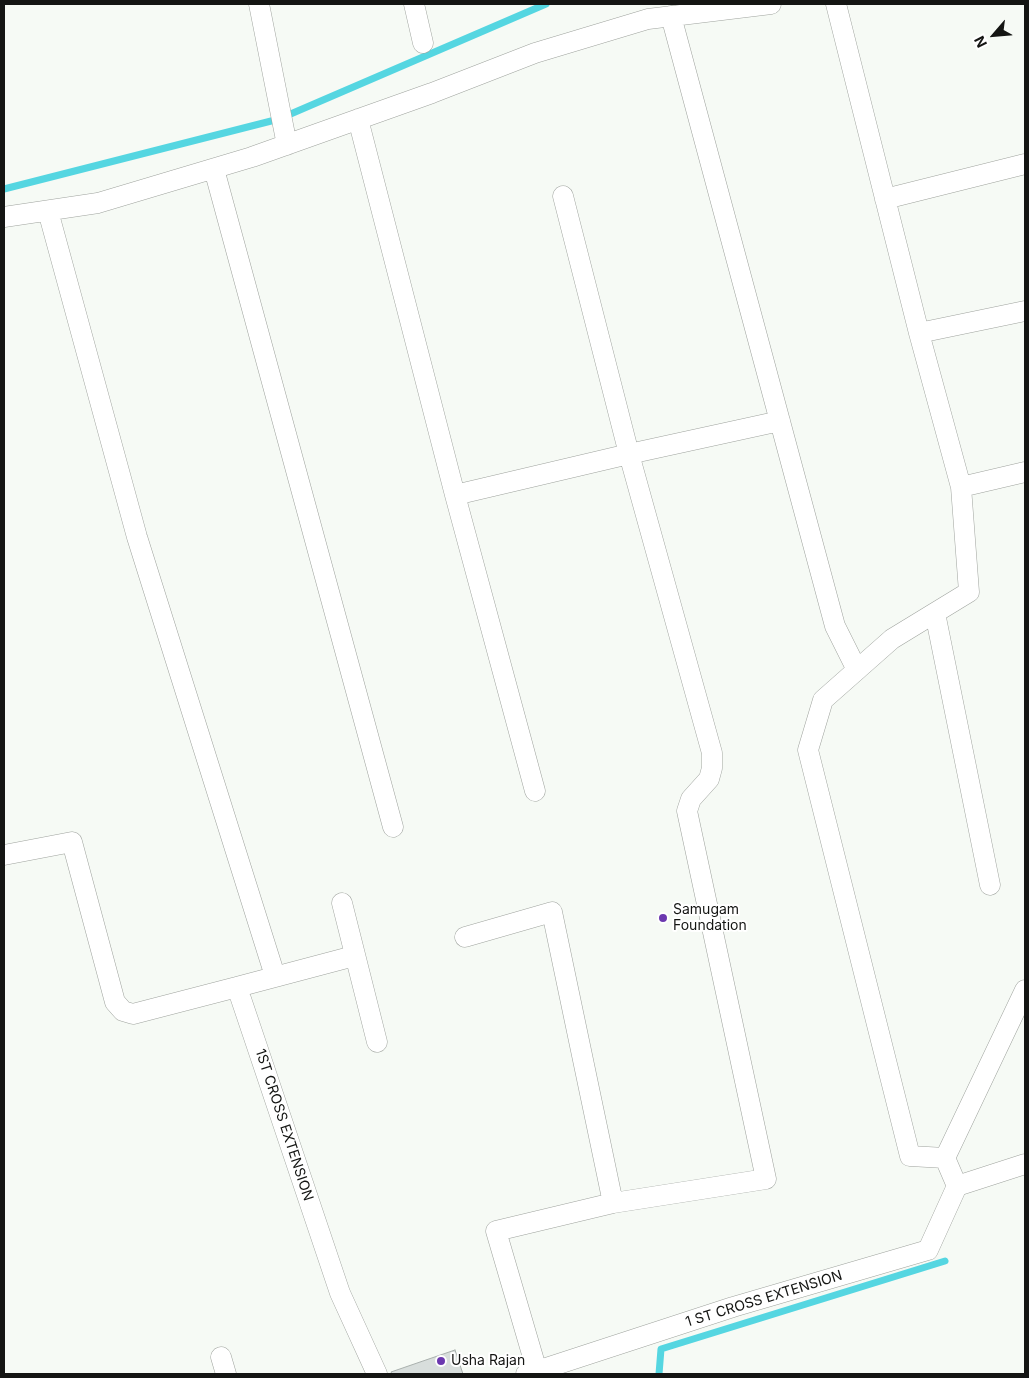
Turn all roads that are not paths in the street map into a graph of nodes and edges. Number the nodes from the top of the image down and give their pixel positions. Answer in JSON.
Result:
{"nodes":[{"id":1,"x":259,"y":4,"type":"edge"},
{"id":2,"x":414,"y":4,"type":"edge"},
{"id":3,"x":771,"y":4,"type":"edge"},
{"id":4,"x":836,"y":4,"type":"edge"},
{"id":5,"x":671,"y":16,"type":"junction"},
{"id":6,"x":423,"y":43,"type":"dead end"},
{"id":7,"x":358,"y":119,"type":"junction"},
{"id":8,"x":287,"y":145,"type":"junction"},
{"id":9,"x":1025,"y":164,"type":"edge"},
{"id":10,"x":214,"y":169,"type":"junction"},
{"id":11,"x":563,"y":196,"type":"dead end"},
{"id":12,"x":885,"y":199,"type":"junction"},
{"id":13,"x":48,"y":211,"type":"junction"},
{"id":14,"x":4,"y":217,"type":"edge"},
{"id":15,"x":1025,"y":311,"type":"edge"},
{"id":16,"x":919,"y":333,"type":"junction"},
{"id":17,"x":780,"y":421,"type":"junction"},
{"id":18,"x":629,"y":454,"type":"junction"},
{"id":19,"x":1025,"y":472,"type":"edge"},
{"id":20,"x":961,"y":487,"type":"junction"},
{"id":21,"x":455,"y":495,"type":"junction"},
{"id":22,"x":935,"y":613,"type":"junction"},
{"id":23,"x":857,"y":670,"type":"junction"},
{"id":24,"x":535,"y":791,"type":"dead end"},
{"id":25,"x":394,"y":827,"type":"dead end"},
{"id":26,"x":4,"y":855,"type":"edge"},
{"id":27,"x":990,"y":885,"type":"dead end"},
{"id":28,"x":342,"y":903,"type":"dead end"},
{"id":29,"x":465,"y":937,"type":"dead end"},
{"id":30,"x":354,"y":956,"type":"junction"},
{"id":31,"x":275,"y":976,"type":"junction"},
{"id":32,"x":237,"y":987,"type":"junction"},
{"id":33,"x":1025,"y":990,"type":"edge"},
{"id":34,"x":377,"y":1042,"type":"dead end"},
{"id":35,"x":945,"y":1158,"type":"junction"},
{"id":36,"x":1025,"y":1164,"type":"edge"},
{"id":37,"x":957,"y":1186,"type":"junction"},
{"id":38,"x":613,"y":1203,"type":"junction"},
{"id":39,"x":534,"y":1373,"type":"edge"},
{"id":40,"x":377,"y":1374,"type":"edge"}],
"edges":[{"from":1,"to":8,"type":"street"},
{"from":2,"to":6,"type":"street"},
{"from":3,"to":5,"type":"street"},
{"from":4,"to":12,"type":"street"},
{"from":5,"to":7,"type":"street"},
{"from":5,"to":17,"type":"street"},
{"from":7,"to":8,"type":"street"},
{"from":7,"to":21,"type":"street"},
{"from":8,"to":10,"type":"street"},
{"from":9,"to":12,"type":"street"},
{"from":10,"to":13,"type":"street"},
{"from":10,"to":25,"type":"street"},
{"from":11,"to":18,"type":"street"},
{"from":12,"to":16,"type":"street"},
{"from":13,"to":14,"type":"street"},
{"from":13,"to":31,"type":"street"},
{"from":15,"to":16,"type":"street"},
{"from":16,"to":20,"type":"street"},
{"from":17,"to":18,"type":"street"},
{"from":17,"to":23,"type":"street"},
{"from":18,"to":21,"type":"street"},
{"from":18,"to":38,"type":"street"},
{"from":19,"to":20,"type":"street"},
{"from":20,"to":22,"type":"street"},
{"from":21,"to":24,"type":"street"},
{"from":22,"to":23,"type":"street"},
{"from":22,"to":27,"type":"street"},
{"from":23,"to":35,"type":"street"},
{"from":26,"to":32,"type":"street"},
{"from":28,"to":30,"type":"street"},
{"from":29,"to":38,"type":"street"},
{"from":30,"to":31,"type":"street"},
{"from":30,"to":34,"type":"street"},
{"from":31,"to":32,"type":"street"},
{"from":32,"to":40,"type":"street","name":"1ST CROSS EXTENSION"},
{"from":33,"to":35,"type":"street"},
{"from":35,"to":37,"type":"street"},
{"from":36,"to":37,"type":"street"},
{"from":37,"to":39,"type":"street","name":"1 ST CROSS EXTENSION"},
{"from":38,"to":39,"type":"street"}]}
